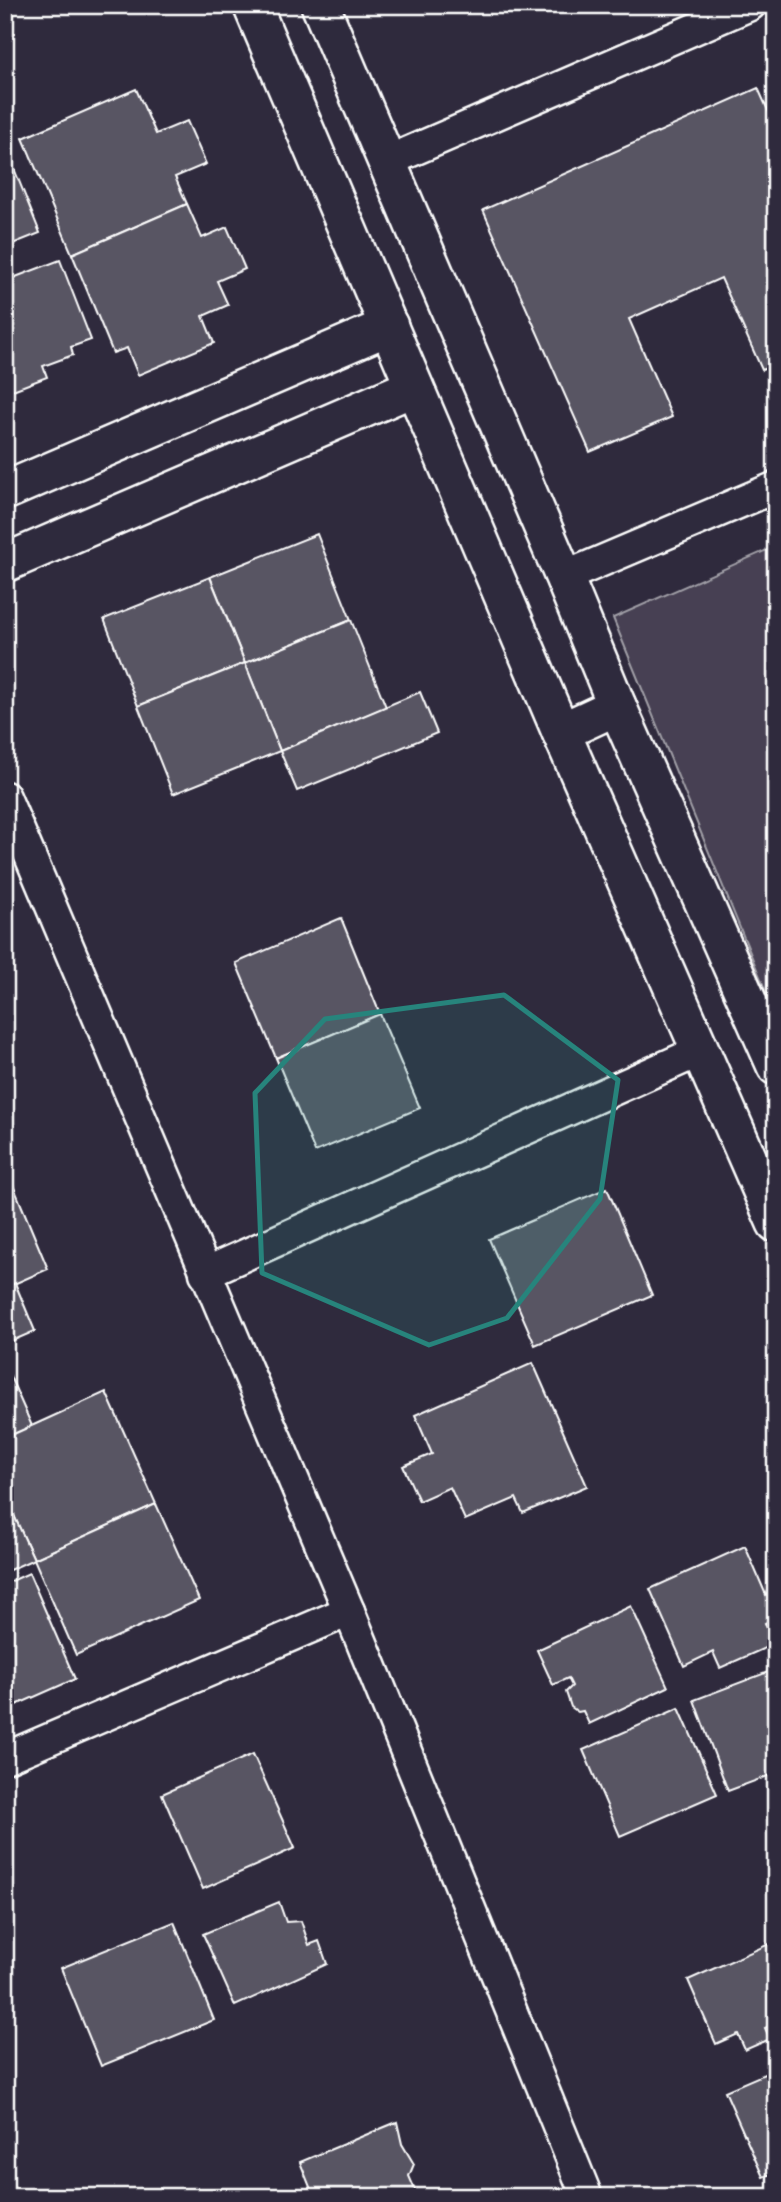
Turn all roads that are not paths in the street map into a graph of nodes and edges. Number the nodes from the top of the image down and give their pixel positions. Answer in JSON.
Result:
{"nodes":[{"id":1,"x":252,"y":5,"type":"edge"},
{"id":2,"x":320,"y":5,"type":"edge"},
{"id":3,"x":750,"y":5,"type":"edge"},
{"id":4,"x":388,"y":161,"type":"junction"},
{"id":5,"x":389,"y":326,"type":"junction"},
{"id":6,"x":414,"y":387,"type":"junction"},
{"id":7,"x":776,"y":487,"type":"edge"},
{"id":8,"x":5,"y":491,"type":"edge"},
{"id":9,"x":5,"y":563,"type":"edge"},
{"id":10,"x":564,"y":577,"type":"junction"},
{"id":11,"x":617,"y":706,"type":"junction"},
{"id":12,"x":561,"y":732,"type":"junction"},
{"id":13,"x":5,"y":797,"type":"edge"},
{"id":14,"x":702,"y":1050,"type":"junction"},
{"id":15,"x":776,"y":1066,"type":"edge"},
{"id":16,"x":776,"y":1223,"type":"edge"},
{"id":17,"x":205,"y":1273,"type":"junction"},
{"id":18,"x":349,"y":1611,"type":"junction"},
{"id":19,"x":5,"y":1758,"type":"edge"},
{"id":20,"x":587,"y":2197,"type":"edge"}],
"edges":[{"from":1,"to":5,"type":"street"},
{"from":2,"to":4,"type":"street"},
{"from":3,"to":4,"type":"street"},
{"from":4,"to":10,"type":"street"},
{"from":5,"to":6,"type":"street"},
{"from":5,"to":8,"type":"street"},
{"from":6,"to":9,"type":"street"},
{"from":6,"to":12,"type":"street"},
{"from":7,"to":10,"type":"street"},
{"from":10,"to":11,"type":"street"},
{"from":11,"to":12,"type":"street"},
{"from":11,"to":15,"type":"street"},
{"from":12,"to":14,"type":"street"},
{"from":13,"to":17,"type":"street"},
{"from":14,"to":16,"type":"street"},
{"from":14,"to":17,"type":"street"},
{"from":17,"to":18,"type":"street"},
{"from":18,"to":19,"type":"street"},
{"from":18,"to":20,"type":"street"}]}
